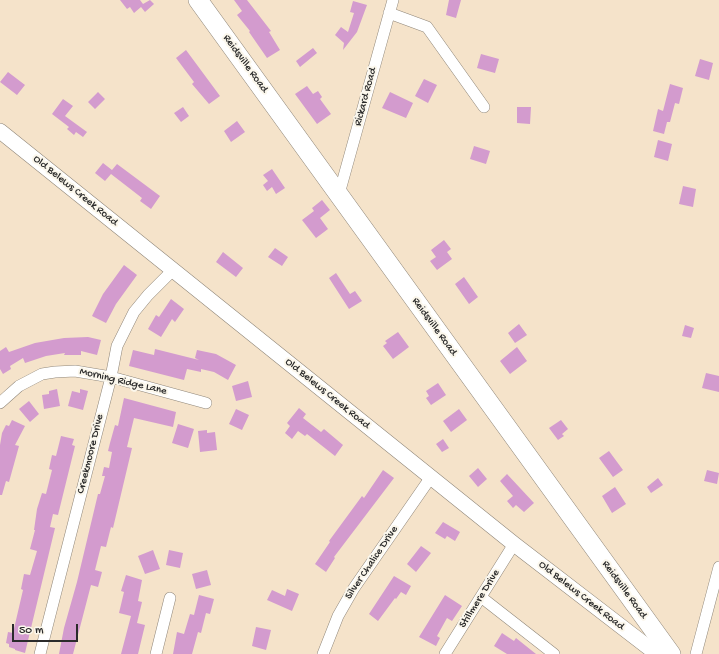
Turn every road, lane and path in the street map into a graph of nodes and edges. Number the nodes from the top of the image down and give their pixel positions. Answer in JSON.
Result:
{"nodes":[{"id":1,"x":198,"y":0,"type":"edge"},
{"id":2,"x":393,"y":0,"type":"edge"},
{"id":3,"x":389,"y":13,"type":"junction"},
{"id":4,"x":484,"y":107,"type":"dead end"},
{"id":5,"x":1,"y":132,"type":"edge"},
{"id":6,"x":339,"y":194,"type":"junction"},
{"id":7,"x":173,"y":270,"type":"junction"},
{"id":8,"x":111,"y":377,"type":"junction"},
{"id":9,"x":0,"y":403,"type":"edge"},
{"id":10,"x":206,"y":403,"type":"dead end"},
{"id":11,"x":431,"y":477,"type":"junction"},
{"id":12,"x":514,"y":544,"type":"junction"},
{"id":13,"x":719,"y":567,"type":"edge"},
{"id":14,"x":717,"y":582,"type":"edge"},
{"id":15,"x":481,"y":597,"type":"junction"},
{"id":16,"x":170,"y":598,"type":"dead end"},
{"id":17,"x":40,"y":654,"type":"edge"},
{"id":18,"x":156,"y":654,"type":"edge"},
{"id":19,"x":323,"y":654,"type":"edge"},
{"id":20,"x":445,"y":654,"type":"edge"},
{"id":21,"x":554,"y":654,"type":"edge"},
{"id":22,"x":657,"y":654,"type":"edge"},
{"id":23,"x":671,"y":654,"type":"edge"},
{"id":24,"x":696,"y":654,"type":"edge"}],
"edges":[{"from":1,"to":6,"type":"highway","name":"Reidsville Road"},
{"from":2,"to":3,"type":"street","name":"Rickard Road"},
{"from":3,"to":4,"type":"street"},
{"from":3,"to":6,"type":"street","name":"Rickard Road"},
{"from":5,"to":7,"type":"street","name":"Old Belews Creek Road"},
{"from":6,"to":23,"type":"highway","name":"Reidsville Road"},
{"from":7,"to":8,"type":"street","name":"Creekmoore Drive"},
{"from":7,"to":11,"type":"street","name":"Old Belews Creek Road"},
{"from":8,"to":9,"type":"street","name":"Morning Ridge Lane"},
{"from":8,"to":10,"type":"street","name":"Morning Ridge Lane"},
{"from":8,"to":17,"type":"street","name":"Creekmoore Drive"},
{"from":11,"to":12,"type":"street","name":"Old Belews Creek Road"},
{"from":11,"to":19,"type":"street","name":"Silver Chalice Drive"},
{"from":12,"to":15,"type":"street","name":"Stillmere Drive"},
{"from":12,"to":22,"type":"street","name":"Old Belews Creek Road"},
{"from":13,"to":14,"type":"street"},
{"from":14,"to":24,"type":"street"},
{"from":15,"to":20,"type":"street","name":"Stillmere Drive"},
{"from":15,"to":21,"type":"street"},
{"from":16,"to":18,"type":"street"}]}
